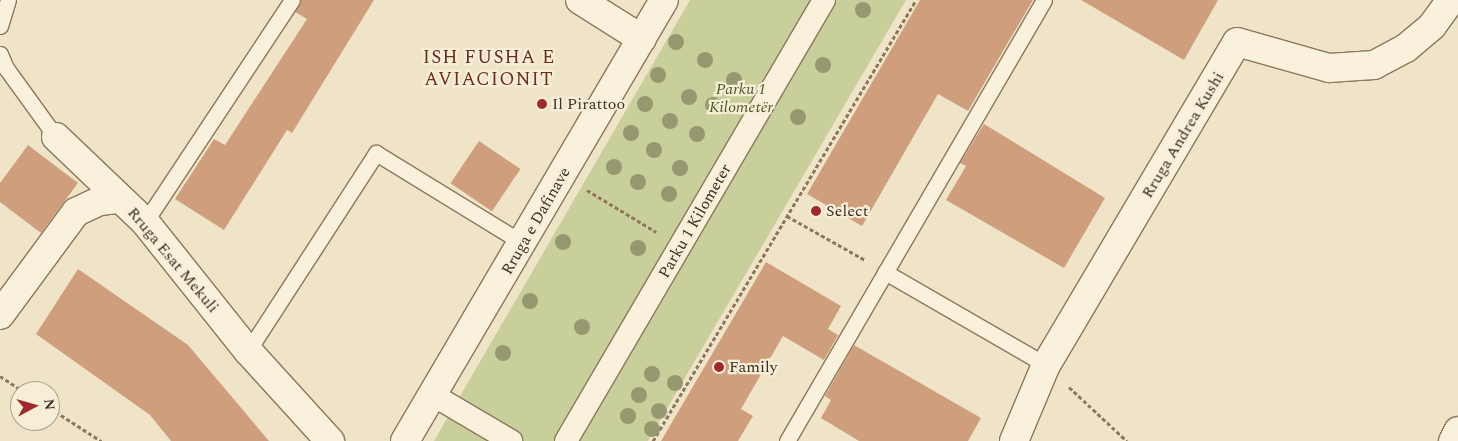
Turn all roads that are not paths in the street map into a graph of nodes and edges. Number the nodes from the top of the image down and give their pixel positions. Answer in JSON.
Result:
{"nodes":[{"id":1,"x":8,"y":0,"type":"edge"},
{"id":2,"x":292,"y":0,"type":"edge"},
{"id":3,"x":580,"y":0,"type":"edge"},
{"id":4,"x":664,"y":0,"type":"edge"},
{"id":5,"x":824,"y":0,"type":"edge"},
{"id":6,"x":1044,"y":0,"type":"edge"},
{"id":7,"x":1451,"y":0,"type":"edge"},
{"id":8,"x":0,"y":26,"type":"edge"},
{"id":9,"x":642,"y":39,"type":"junction"},
{"id":10,"x":0,"y":54,"type":"edge"},
{"id":11,"x":56,"y":137,"type":"joint"},
{"id":12,"x":120,"y":199,"type":"junction"},
{"id":13,"x":145,"y":222,"type":"junction"},
{"id":14,"x":523,"y":243,"type":"junction"},
{"id":15,"x":885,"y":272,"type":"junction"},
{"id":16,"x":0,"y":315,"type":"edge"},
{"id":17,"x":248,"y":351,"type":"junction"},
{"id":18,"x":1046,"y":365,"type":"junction"},
{"id":19,"x":433,"y":395,"type":"junction"},
{"id":20,"x":1458,"y":431,"type":"edge"},
{"id":21,"x":330,"y":441,"type":"edge"},
{"id":22,"x":406,"y":441,"type":"edge"},
{"id":23,"x":511,"y":441,"type":"edge"},
{"id":24,"x":566,"y":441,"type":"edge"},
{"id":25,"x":787,"y":441,"type":"edge"},
{"id":26,"x":1014,"y":441,"type":"edge"},
{"id":27,"x":1453,"y":441,"type":"edge"}],
"edges":[{"from":1,"to":8,"type":"lane"},
{"from":2,"to":13,"type":"lane"},
{"from":3,"to":9,"type":"street"},
{"from":4,"to":9,"type":"street","name":"Rruga e Dafinave"},
{"from":5,"to":24,"type":"street","name":"Parku 1 Kilometer"},
{"from":6,"to":15,"type":"lane"},
{"from":7,"to":18,"type":"street","name":"Rruga Andrea Kushi"},
{"from":9,"to":14,"type":"street","name":"Rruga e Dafinave"},
{"from":10,"to":11,"type":"lane","name":"Rruga Esat Mekuli"},
{"from":11,"to":12,"type":"street","name":"Rruga Esat Mekuli"},
{"from":12,"to":13,"type":"street","name":"Rruga Esat Mekuli"},
{"from":12,"to":16,"type":"street"},
{"from":13,"to":17,"type":"street","name":"Rruga Esat Mekuli"},
{"from":14,"to":17,"type":"lane"},
{"from":14,"to":19,"type":"street","name":"Rruga e Dafinave"},
{"from":15,"to":18,"type":"lane"},
{"from":15,"to":25,"type":"lane"},
{"from":17,"to":21,"type":"street","name":"Rruga Esat Mekuli"},
{"from":18,"to":26,"type":"street","name":"Rruga Andrea Kushi"},
{"from":19,"to":22,"type":"street","name":"Rruga e Dafinave"},
{"from":19,"to":23,"type":"street"},
{"from":20,"to":27,"type":"street"}]}
